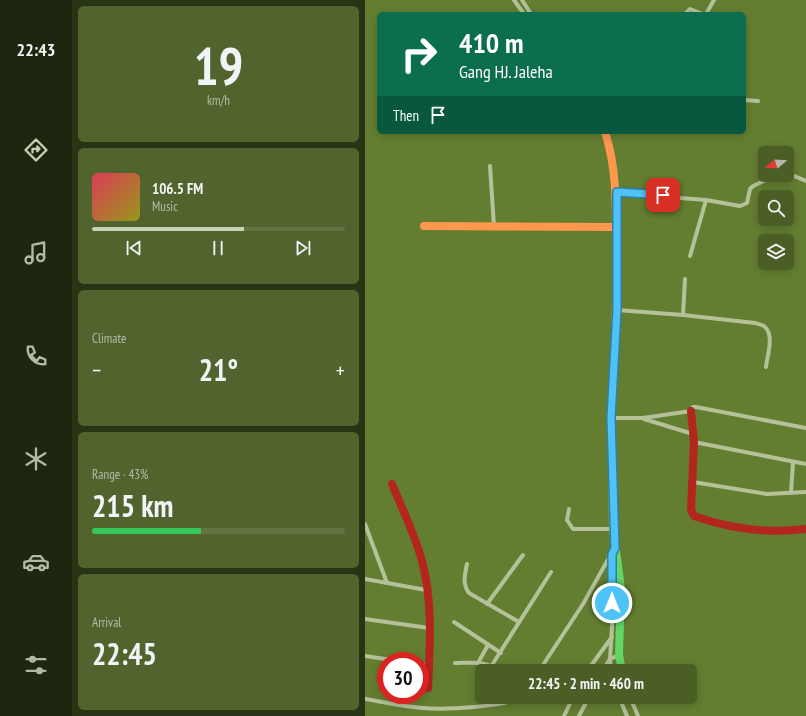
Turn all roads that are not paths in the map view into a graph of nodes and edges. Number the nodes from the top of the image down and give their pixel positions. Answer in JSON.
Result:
{"nodes":[{"id":1,"x":514,"y":0,"type":"edge"},
{"id":2,"x":522,"y":0,"type":"edge"},
{"id":3,"x":714,"y":0,"type":"edge"},
{"id":4,"x":523,"y":12,"type":"edge"},
{"id":5,"x":530,"y":12,"type":"edge"},
{"id":6,"x":687,"y":12,"type":"edge"},
{"id":7,"x":698,"y":12,"type":"edge"},
{"id":8,"x":707,"y":12,"type":"edge"},
{"id":9,"x":746,"y":100,"type":"edge"},
{"id":10,"x":758,"y":101,"type":"dead end"},
{"id":11,"x":606,"y":134,"type":"edge"},
{"id":12,"x":490,"y":166,"type":"dead end"},
{"id":13,"x":794,"y":176,"type":"edge"},
{"id":14,"x":806,"y":181,"type":"edge"},
{"id":15,"x":762,"y":182,"type":"edge"},
{"id":16,"x":617,"y":192,"type":"junction"},
{"id":17,"x":706,"y":200,"type":"junction"},
{"id":18,"x":423,"y":226,"type":"dead end"},
{"id":19,"x":494,"y":227,"type":"junction"},
{"id":20,"x":617,"y":227,"type":"junction"},
{"id":21,"x":689,"y":256,"type":"dead end"},
{"id":22,"x":685,"y":279,"type":"dead end"},
{"id":23,"x":617,"y":310,"type":"junction"},
{"id":24,"x":683,"y":315,"type":"junction"},
{"id":25,"x":766,"y":367,"type":"dead end"},
{"id":26,"x":691,"y":411,"type":"junction"},
{"id":27,"x":611,"y":418,"type":"junction"},
{"id":28,"x":643,"y":418,"type":"junction"},
{"id":29,"x":806,"y":428,"type":"edge"},
{"id":30,"x":693,"y":438,"type":"junction"},
{"id":31,"x":793,"y":462,"type":"junction"},
{"id":32,"x":806,"y":464,"type":"edge"},
{"id":33,"x":693,"y":482,"type":"junction"},
{"id":34,"x":391,"y":484,"type":"dead end"},
{"id":35,"x":806,"y":492,"type":"edge"},
{"id":36,"x":791,"y":493,"type":"junction"},
{"id":37,"x":569,"y":509,"type":"dead end"},
{"id":38,"x":365,"y":524,"type":"edge"},
{"id":39,"x":613,"y":529,"type":"junction"},
{"id":40,"x":806,"y":529,"type":"edge"},
{"id":41,"x":615,"y":552,"type":"junction"},
{"id":42,"x":523,"y":555,"type":"dead end"},
{"id":43,"x":467,"y":564,"type":"dead end"},
{"id":44,"x":551,"y":572,"type":"dead end"},
{"id":45,"x":365,"y":579,"type":"edge"},
{"id":46,"x":387,"y":583,"type":"junction"},
{"id":47,"x":426,"y":590,"type":"junction"},
{"id":48,"x":487,"y":604,"type":"junction"},
{"id":49,"x":365,"y":619,"type":"edge"},
{"id":50,"x":454,"y":622,"type":"dead end"},
{"id":51,"x":519,"y":622,"type":"junction"},
{"id":52,"x":429,"y":628,"type":"junction"},
{"id":53,"x":621,"y":633,"type":"junction"},
{"id":54,"x":612,"y":637,"type":"junction"},
{"id":55,"x":488,"y":645,"type":"junction"},
{"id":56,"x":429,"y":652,"type":"edge"},
{"id":57,"x":501,"y":653,"type":"junction"},
{"id":58,"x":619,"y":655,"type":"junction"},
{"id":59,"x":365,"y":656,"type":"edge"},
{"id":60,"x":377,"y":658,"type":"edge"},
{"id":61,"x":610,"y":659,"type":"junction"},
{"id":62,"x":455,"y":663,"type":"dead end"},
{"id":63,"x":478,"y":663,"type":"junction"},
{"id":64,"x":485,"y":664,"type":"edge"},
{"id":65,"x":493,"y":664,"type":"edge"},
{"id":66,"x":543,"y":664,"type":"edge"},
{"id":67,"x":592,"y":664,"type":"edge"},
{"id":68,"x":607,"y":664,"type":"edge"},
{"id":69,"x":610,"y":664,"type":"edge"},
{"id":70,"x":621,"y":664,"type":"edge"},
{"id":71,"x":365,"y":699,"type":"edge"},
{"id":72,"x":499,"y":704,"type":"edge"},
{"id":73,"x":570,"y":704,"type":"edge"},
{"id":74,"x":585,"y":704,"type":"edge"},
{"id":75,"x":622,"y":704,"type":"edge"},
{"id":76,"x":633,"y":704,"type":"edge"},
{"id":77,"x":564,"y":716,"type":"edge"},
{"id":78,"x":579,"y":716,"type":"edge"},
{"id":79,"x":627,"y":716,"type":"edge"},
{"id":80,"x":638,"y":716,"type":"edge"}],
"edges":[{"from":1,"to":4,"type":"street"},
{"from":2,"to":5,"type":"street"},
{"from":3,"to":8,"type":"street"},
{"from":6,"to":7,"type":"street"},
{"from":9,"to":10,"type":"street"},
{"from":11,"to":16,"type":"street"},
{"from":12,"to":19,"type":"street"},
{"from":13,"to":14,"type":"street"},
{"from":15,"to":17,"type":"street"},
{"from":16,"to":17,"type":"street"},
{"from":16,"to":20,"type":"street"},
{"from":17,"to":21,"type":"street"},
{"from":18,"to":19,"type":"street"},
{"from":19,"to":20,"type":"street"},
{"from":20,"to":23,"type":"street"},
{"from":22,"to":24,"type":"street"},
{"from":23,"to":24,"type":"street"},
{"from":23,"to":27,"type":"street"},
{"from":24,"to":25,"type":"street"},
{"from":26,"to":28,"type":"street"},
{"from":26,"to":29,"type":"street"},
{"from":26,"to":30,"type":"street"},
{"from":27,"to":28,"type":"street"},
{"from":27,"to":39,"type":"street"},
{"from":28,"to":30,"type":"street"},
{"from":30,"to":31,"type":"street"},
{"from":30,"to":33,"type":"street"},
{"from":31,"to":32,"type":"street"},
{"from":31,"to":36,"type":"street"},
{"from":33,"to":36,"type":"street"},
{"from":33,"to":40,"type":"street"},
{"from":34,"to":47,"type":"street"},
{"from":35,"to":36,"type":"street"},
{"from":37,"to":39,"type":"street"},
{"from":38,"to":46,"type":"street"},
{"from":39,"to":41,"type":"street"},
{"from":41,"to":53,"type":"street"},
{"from":41,"to":54,"type":"street"},
{"from":41,"to":66,"type":"street"},
{"from":42,"to":48,"type":"street"},
{"from":43,"to":48,"type":"street"},
{"from":44,"to":51,"type":"street"},
{"from":45,"to":46,"type":"street"},
{"from":46,"to":47,"type":"street"},
{"from":47,"to":52,"type":"street"},
{"from":48,"to":51,"type":"street"},
{"from":49,"to":52,"type":"street"},
{"from":50,"to":55,"type":"street"},
{"from":51,"to":57,"type":"street"},
{"from":52,"to":56,"type":"street"},
{"from":53,"to":54,"type":"street"},
{"from":53,"to":58,"type":"street"},
{"from":54,"to":61,"type":"street"},
{"from":54,"to":67,"type":"street"},
{"from":55,"to":57,"type":"street"},
{"from":55,"to":63,"type":"street"},
{"from":57,"to":65,"type":"street"},
{"from":58,"to":61,"type":"street"},
{"from":58,"to":70,"type":"street"},
{"from":59,"to":60,"type":"street"},
{"from":61,"to":68,"type":"street"},
{"from":61,"to":69,"type":"street"},
{"from":62,"to":63,"type":"street"},
{"from":63,"to":64,"type":"street"},
{"from":71,"to":72,"type":"street"},
{"from":73,"to":77,"type":"street"},
{"from":74,"to":78,"type":"street"},
{"from":75,"to":79,"type":"street"},
{"from":76,"to":80,"type":"street"}]}
